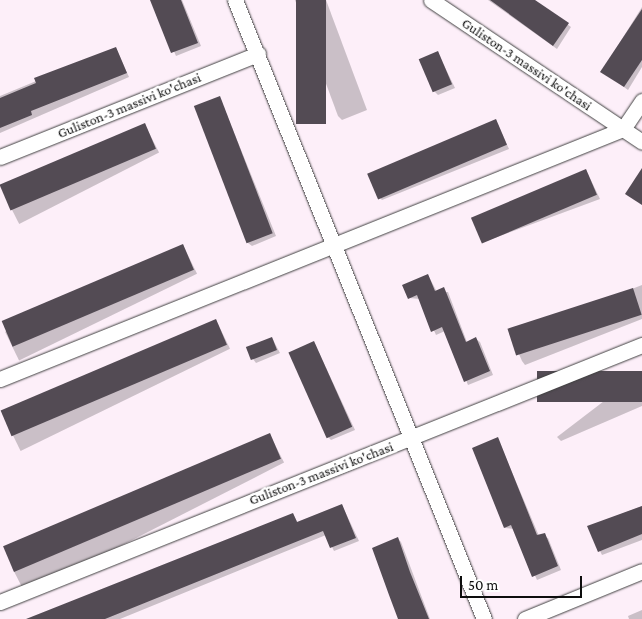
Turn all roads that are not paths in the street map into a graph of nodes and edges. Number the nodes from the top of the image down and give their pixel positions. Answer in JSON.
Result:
{"nodes":[{"id":1,"x":235,"y":0,"type":"edge"},
{"id":2,"x":431,"y":0,"type":"edge"},
{"id":3,"x":258,"y":54,"type":"junction"},
{"id":4,"x":642,"y":101,"type":"edge"},
{"id":5,"x":623,"y":129,"type":"junction"},
{"id":6,"x":642,"y":142,"type":"edge"},
{"id":7,"x":0,"y":158,"type":"edge"},
{"id":8,"x":335,"y":246,"type":"junction"},
{"id":9,"x":642,"y":345,"type":"edge"},
{"id":10,"x":0,"y":379,"type":"edge"},
{"id":11,"x":412,"y":438,"type":"junction"},
{"id":12,"x":642,"y":571,"type":"edge"},
{"id":13,"x":0,"y":602,"type":"edge"},
{"id":14,"x":484,"y":619,"type":"edge"},
{"id":15,"x":525,"y":619,"type":"edge"}],
"edges":[{"from":1,"to":3,"type":"street"},
{"from":2,"to":5,"type":"street","name":"Guliston-3 massivi ko'chasi"},
{"from":3,"to":7,"type":"street","name":"Guliston-3 massivi ko'chasi"},
{"from":3,"to":8,"type":"street"},
{"from":4,"to":5,"type":"street"},
{"from":5,"to":6,"type":"street","name":"Guliston-3 massivi ko'chasi"},
{"from":5,"to":8,"type":"street"},
{"from":8,"to":10,"type":"street"},
{"from":8,"to":11,"type":"street"},
{"from":9,"to":11,"type":"street","name":"Guliston-3 massivi ko'chasi"},
{"from":11,"to":13,"type":"street","name":"Guliston-3 massivi ko'chasi"},
{"from":11,"to":14,"type":"street"},
{"from":12,"to":15,"type":"street"}]}
